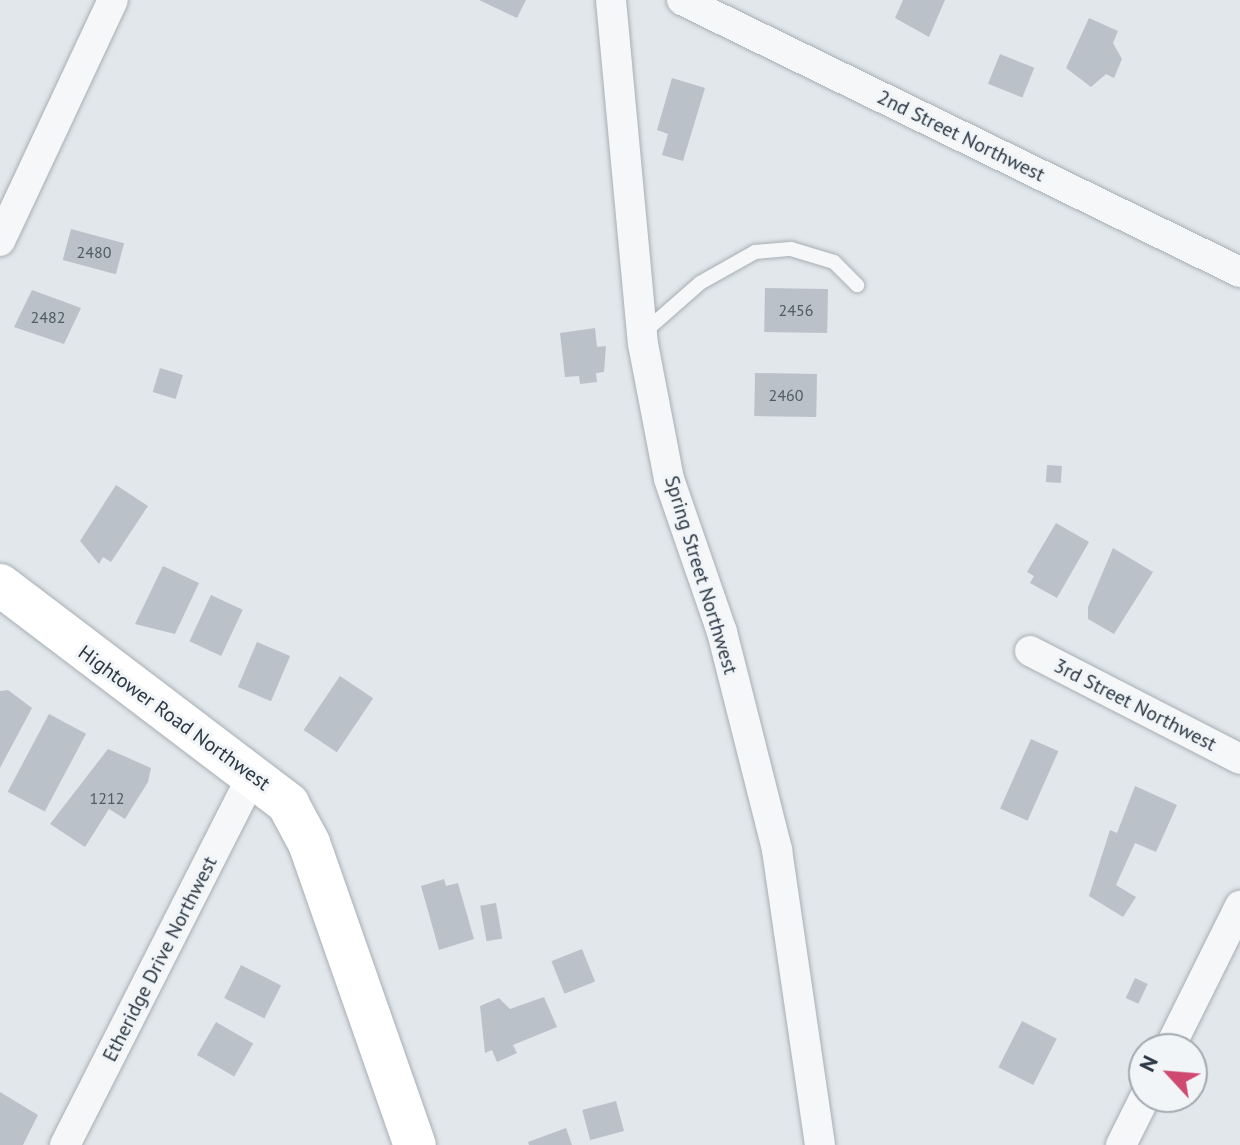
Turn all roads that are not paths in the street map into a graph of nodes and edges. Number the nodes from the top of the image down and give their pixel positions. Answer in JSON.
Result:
{"nodes":[{"id":1,"x":113,"y":0,"type":"edge"},
{"id":2,"x":611,"y":0,"type":"edge"},
{"id":3,"x":682,"y":0,"type":"edge"},
{"id":4,"x":0,"y":241,"type":"edge"},
{"id":5,"x":1240,"y":272,"type":"edge"},
{"id":6,"x":857,"y":285,"type":"dead end"},
{"id":7,"x":642,"y":334,"type":"junction"},
{"id":8,"x":0,"y":585,"type":"edge"},
{"id":9,"x":1030,"y":651,"type":"dead end"},
{"id":10,"x":1240,"y":759,"type":"edge"},
{"id":11,"x":254,"y":772,"type":"junction"},
{"id":12,"x":1240,"y":906,"type":"edge"},
{"id":13,"x":1177,"y":1033,"type":"edge"},
{"id":14,"x":1137,"y":1113,"type":"edge"},
{"id":15,"x":65,"y":1145,"type":"edge"},
{"id":16,"x":415,"y":1145,"type":"edge"},
{"id":17,"x":820,"y":1145,"type":"edge"},
{"id":18,"x":1121,"y":1145,"type":"edge"}],
"edges":[{"from":1,"to":4,"type":"street"},
{"from":2,"to":7,"type":"street","name":"Spring Street Northwest"},
{"from":3,"to":5,"type":"street","name":"2nd Street Northwest"},
{"from":6,"to":7,"type":"lane"},
{"from":7,"to":17,"type":"street","name":"Spring Street Northwest"},
{"from":8,"to":11,"type":"street","name":"Hightower Road Northwest"},
{"from":9,"to":10,"type":"street","name":"3rd Street Northwest"},
{"from":11,"to":15,"type":"street","name":"Etheridge Drive Northwest"},
{"from":11,"to":16,"type":"street","name":"Hightower Road Northwest"},
{"from":12,"to":13,"type":"street"},
{"from":14,"to":18,"type":"street"}]}
